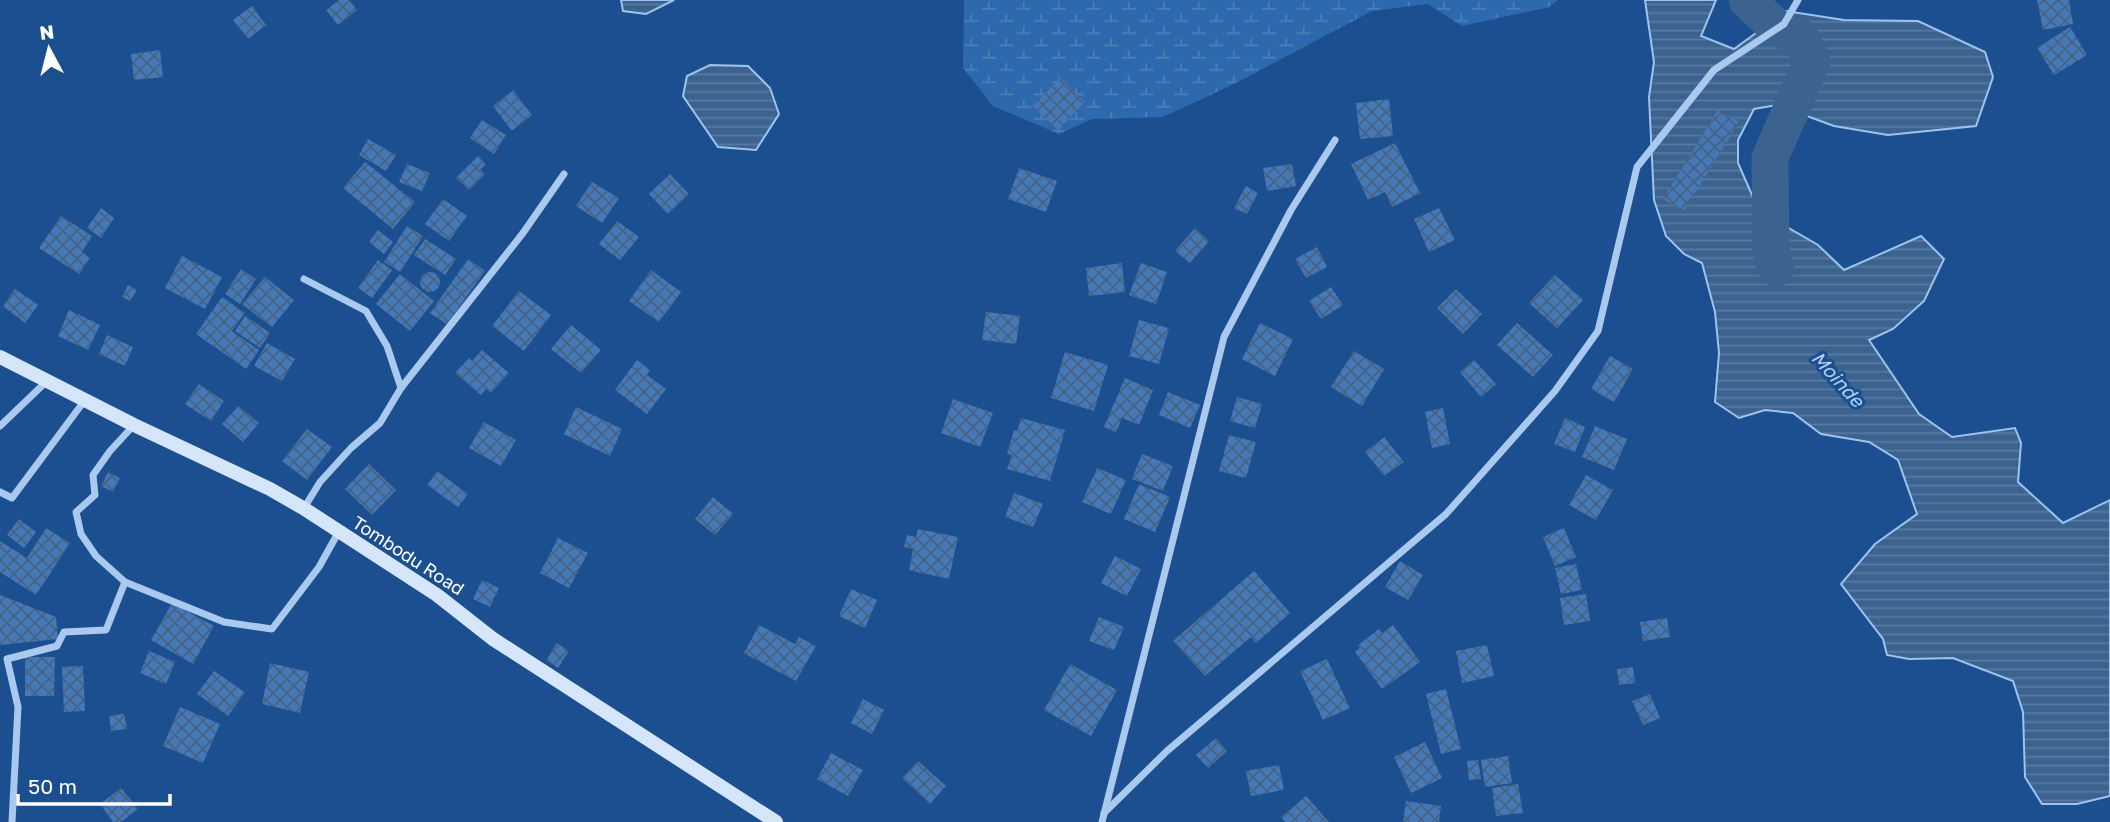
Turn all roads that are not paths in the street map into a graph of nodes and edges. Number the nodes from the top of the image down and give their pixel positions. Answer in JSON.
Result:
{"nodes":[{"id":1,"x":1798,"y":0,"type":"edge"},
{"id":2,"x":1335,"y":140,"type":"dead end"},
{"id":3,"x":564,"y":174,"type":"dead end"},
{"id":4,"x":304,"y":279,"type":"dead end"},
{"id":5,"x":0,"y":357,"type":"edge"},
{"id":6,"x":48,"y":380,"type":"junction"},
{"id":7,"x":401,"y":388,"type":"junction"},
{"id":8,"x":86,"y":400,"type":"junction"},
{"id":9,"x":134,"y":425,"type":"junction"},
{"id":10,"x":0,"y":426,"type":"edge"},
{"id":11,"x":0,"y":492,"type":"edge"},
{"id":12,"x":303,"y":508,"type":"junction"},
{"id":13,"x":338,"y":533,"type":"junction"},
{"id":14,"x":125,"y":582,"type":"junction"},
{"id":15,"x":1104,"y":813,"type":"junction"},
{"id":16,"x":12,"y":822,"type":"edge"},
{"id":17,"x":776,"y":822,"type":"edge"},
{"id":18,"x":1102,"y":822,"type":"edge"}],
"edges":[{"from":1,"to":15,"type":"street"},
{"from":2,"to":15,"type":"street"},
{"from":3,"to":7,"type":"street"},
{"from":4,"to":7,"type":"street"},
{"from":5,"to":6,"type":"main road","name":"Tombodu Road"},
{"from":6,"to":8,"type":"main road","name":"Tombodu Road"},
{"from":6,"to":10,"type":"street"},
{"from":7,"to":12,"type":"street"},
{"from":8,"to":9,"type":"main road","name":"Tombodu Road"},
{"from":8,"to":11,"type":"street"},
{"from":9,"to":12,"type":"main road","name":"Tombodu Road"},
{"from":9,"to":14,"type":"street"},
{"from":12,"to":13,"type":"main road","name":"Tombodu Road"},
{"from":13,"to":14,"type":"street"},
{"from":13,"to":17,"type":"main road","name":"Tombodu Road"},
{"from":14,"to":16,"type":"street"},
{"from":15,"to":18,"type":"street"}]}
